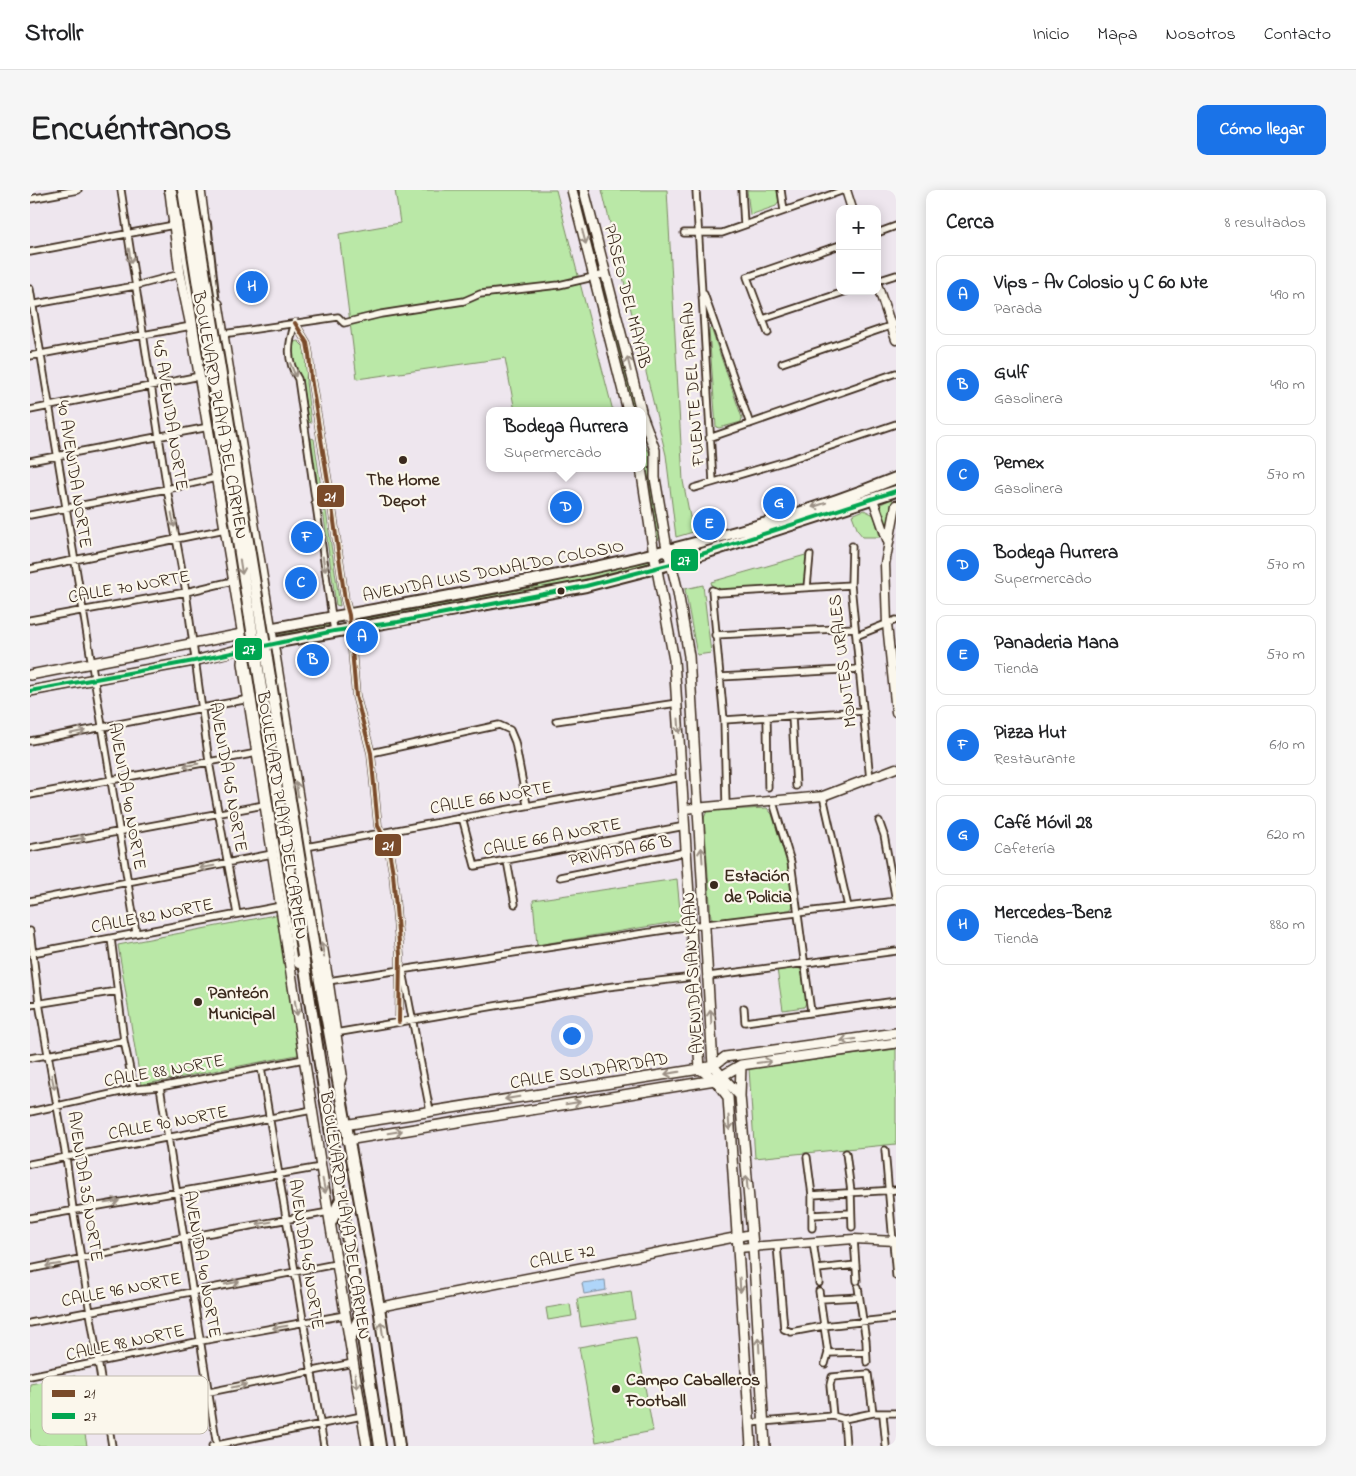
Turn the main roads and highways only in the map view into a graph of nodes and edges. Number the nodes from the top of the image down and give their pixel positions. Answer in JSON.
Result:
{"nodes":[{"id":1,"x":170,"y":190,"type":"edge"},
{"id":2,"x":183,"y":190,"type":"edge"},
{"id":3,"x":191,"y":190,"type":"edge"},
{"id":4,"x":200,"y":190,"type":"edge"},
{"id":5,"x":572,"y":190,"type":"edge"},
{"id":6,"x":584,"y":190,"type":"edge"},
{"id":7,"x":205,"y":224,"type":"junction"},
{"id":8,"x":185,"y":273,"type":"junction"},
{"id":9,"x":222,"y":381,"type":"junction"},
{"id":10,"x":214,"y":392,"type":"junction"},
{"id":11,"x":627,"y":407,"type":"edge"},
{"id":12,"x":640,"y":407,"type":"edge"},
{"id":13,"x":646,"y":428,"type":"edge"},
{"id":14,"x":642,"y":472,"type":"edge"},
{"id":15,"x":896,"y":478,"type":"edge"},
{"id":16,"x":882,"y":484,"type":"junction"},
{"id":17,"x":896,"y":491,"type":"edge"},
{"id":18,"x":848,"y":496,"type":"junction"},
{"id":19,"x":873,"y":499,"type":"junction"},
{"id":20,"x":852,"y":507,"type":"junction"},
{"id":21,"x":667,"y":549,"type":"junction"},
{"id":22,"x":654,"y":554,"type":"junction"},
{"id":23,"x":671,"y":564,"type":"junction"},
{"id":24,"x":656,"y":567,"type":"junction"},
{"id":25,"x":261,"y":574,"type":"junction"},
{"id":26,"x":233,"y":581,"type":"junction"},
{"id":27,"x":681,"y":608,"type":"junction"},
{"id":28,"x":665,"y":611,"type":"junction"},
{"id":29,"x":270,"y":629,"type":"junction"},
{"id":30,"x":242,"y":634,"type":"junction"},
{"id":31,"x":272,"y":643,"type":"junction"},
{"id":32,"x":245,"y":648,"type":"junction"},
{"id":33,"x":30,"y":676,"type":"edge"},
{"id":34,"x":30,"y":691,"type":"edge"},
{"id":35,"x":280,"y":691,"type":"junction"},
{"id":36,"x":253,"y":699,"type":"junction"},
{"id":37,"x":896,"y":1033,"type":"edge"},
{"id":38,"x":896,"y":1043,"type":"edge"},
{"id":39,"x":741,"y":1065,"type":"junction"},
{"id":40,"x":713,"y":1066,"type":"junction"},
{"id":41,"x":700,"y":1069,"type":"junction"},
{"id":42,"x":719,"y":1078,"type":"junction"},
{"id":43,"x":323,"y":1086,"type":"junction"},
{"id":44,"x":338,"y":1087,"type":"junction"},
{"id":45,"x":740,"y":1096,"type":"junction"},
{"id":46,"x":430,"y":1111,"type":"junction"},
{"id":47,"x":412,"y":1114,"type":"junction"},
{"id":48,"x":344,"y":1125,"type":"junction"},
{"id":49,"x":432,"y":1126,"type":"junction"},
{"id":50,"x":414,"y":1129,"type":"junction"},
{"id":51,"x":347,"y":1140,"type":"junction"},
{"id":52,"x":341,"y":1200,"type":"junction"},
{"id":53,"x":330,"y":1217,"type":"junction"},
{"id":54,"x":359,"y":1318,"type":"junction"},
{"id":55,"x":350,"y":1338,"type":"junction"},
{"id":56,"x":368,"y":1446,"type":"edge"},
{"id":57,"x":380,"y":1446,"type":"edge"},
{"id":58,"x":399,"y":1446,"type":"edge"},
{"id":59,"x":751,"y":1446,"type":"edge"},
{"id":60,"x":765,"y":1446,"type":"edge"}],
"edges":[{"from":1,"to":8,"type":"main road","name":"BOULEVARD PLAYA DEL CARMEN"},
{"from":1,"to":8,"type":"main road"},
{"from":2,"to":10,"type":"main road","bridge":true},
{"from":3,"to":9,"type":"main road","bridge":true},
{"from":4,"to":7,"type":"main road","name":"BOULEVARD PLAYA DEL CARMEN"},
{"from":5,"to":11,"type":"main road","name":"PASEO DEL MAYAB","one_way":true},
{"from":12,"to":6,"type":"main road","name":"PASEO DEL MAYAB","one_way":true},
{"from":7,"to":9,"type":"main road","bridge":true},
{"from":7,"to":25,"type":"main road","name":"BOULEVARD PLAYA DEL CARMEN"},
{"from":8,"to":10,"type":"main road","bridge":true},
{"from":8,"to":26,"type":"main road","name":"BOULEVARD PLAYA DEL CARMEN"},
{"from":9,"to":44,"type":"main road","bridge":true},
{"from":10,"to":43,"type":"main road","one_way":true,"bridge":true},
{"from":13,"to":21,"type":"main road"},
{"from":14,"to":22,"type":"main road"},
{"from":15,"to":16,"type":"main road","name":"AVENIDA LUIS DONALDO COLOSIO"},
{"from":16,"to":18,"type":"main road","name":"AVENIDA LUIS DONALDO COLOSIO"},
{"from":16,"to":19,"type":"main road"},
{"from":17,"to":19,"type":"main road","name":"AVENIDA LUIS DONALDO COLOSIO"},
{"from":18,"to":20,"type":"main road"},
{"from":18,"to":21,"type":"main road","name":"AVENIDA LUIS DONALDO COLOSIO","one_way":true},
{"from":19,"to":20,"type":"main road","name":"AVENIDA LUIS DONALDO COLOSIO"},
{"from":20,"to":23,"type":"main road","name":"AVENIDA LUIS DONALDO COLOSIO"},
{"from":21,"to":22,"type":"main road","name":"AVENIDA LUIS DONALDO COLOSIO"},
{"from":21,"to":23,"type":"main road","name":"AVENIDA SIAN KAAN"},
{"from":22,"to":24,"type":"main road","name":"AVENIDA SIAN KAAN"},
{"from":22,"to":29,"type":"main road","name":"AVENIDA LUIS DONALDO COLOSIO"},
{"from":23,"to":24,"type":"main road","name":"AVENIDA LUIS DONALDO COLOSIO"},
{"from":23,"to":27,"type":"main road","name":"AVENIDA SIAN KAAN"},
{"from":24,"to":28,"type":"main road","name":"AVENIDA SIAN KAAN"},
{"from":24,"to":31,"type":"main road","name":"AVENIDA LUIS DONALDO COLOSIO"},
{"from":25,"to":26,"type":"main road"},
{"from":25,"to":29,"type":"main road","name":"BOULEVARD PLAYA DEL CARMEN"},
{"from":26,"to":30,"type":"main road","name":"BOULEVARD PLAYA DEL CARMEN"},
{"from":27,"to":28,"type":"main road"},
{"from":40,"to":27,"type":"main road","name":"AVENIDA SIAN KAAN","one_way":true},
{"from":28,"to":41,"type":"main road","name":"AVENIDA SIAN KAAN","one_way":true},
{"from":29,"to":30,"type":"main road","name":"AVENIDA LUIS DONALDO COLOSIO"},
{"from":29,"to":31,"type":"main road","name":"BOULEVARD PLAYA DEL CARMEN"},
{"from":30,"to":32,"type":"main road","name":"BOULEVARD PLAYA DEL CARMEN"},
{"from":30,"to":33,"type":"main road","name":"AVENIDA LUIS DONALDO COLOSIO"},
{"from":31,"to":32,"type":"main road","name":"AVENIDA LUIS DONALDO COLOSIO"},
{"from":31,"to":35,"type":"main road","name":"BOULEVARD PLAYA DEL CARMEN"},
{"from":32,"to":34,"type":"main road","name":"AVENIDA LUIS DONALDO COLOSIO"},
{"from":32,"to":36,"type":"main road"},
{"from":35,"to":36,"type":"main road"},
{"from":44,"to":35,"type":"main road","name":"BOULEVARD PLAYA DEL CARMEN","one_way":true},
{"from":36,"to":43,"type":"main road"},
{"from":36,"to":53,"type":"main road","name":"BOULEVARD PLAYA DEL CARMEN","one_way":true},
{"from":37,"to":40,"type":"main road","name":"CALLE SOLIDARIDAD","one_way":true},
{"from":39,"to":38,"type":"main road","name":"CALLE SOLIDARIDAD","one_way":true},
{"from":39,"to":42,"type":"main road","name":"CALLE SOLIDARIDAD"},
{"from":39,"to":45,"type":"main road"},
{"from":40,"to":41,"type":"main road","name":"CALLE SOLIDARIDAD"},
{"from":40,"to":42,"type":"main road","name":"AVENIDA SIAN KAAN"},
{"from":41,"to":42,"type":"main road","name":"AVENIDA SIAN KAAN"},
{"from":41,"to":46,"type":"main road","name":"CALLE SOLIDARIDAD","one_way":true},
{"from":42,"to":45,"type":"main road","name":"AVENIDA SIAN KAAN"},
{"from":49,"to":42,"type":"main road","name":"CALLE SOLIDARIDAD","one_way":true},
{"from":42,"to":59,"type":"main road","name":"AVENIDA SIAN KAAN","one_way":true},
{"from":43,"to":52,"type":"main road"},
{"from":44,"to":48,"type":"main road"},
{"from":60,"to":45,"type":"main road","one_way":true},
{"from":46,"to":47,"type":"main road","name":"CALLE SOLIDARIDAD"},
{"from":46,"to":49,"type":"main road"},
{"from":47,"to":48,"type":"main road","name":"CALLE SOLIDARIDAD"},
{"from":47,"to":50,"type":"main road"},
{"from":48,"to":51,"type":"main road"},
{"from":49,"to":50,"type":"main road","name":"CALLE SOLIDARIDAD"},
{"from":51,"to":50,"type":"main road","name":"CALLE SOLIDARIDAD","one_way":true},
{"from":58,"to":51,"type":"main road","one_way":true},
{"from":52,"to":53,"type":"main road"},
{"from":52,"to":54,"type":"main road"},
{"from":53,"to":55,"type":"main road","name":"BOULEVARD PLAYA DEL CARMEN"},
{"from":54,"to":55,"type":"main road"},
{"from":54,"to":57,"type":"main road"},
{"from":55,"to":56,"type":"main road","name":"BOULEVARD PLAYA DEL CARMEN","one_way":true}]}
